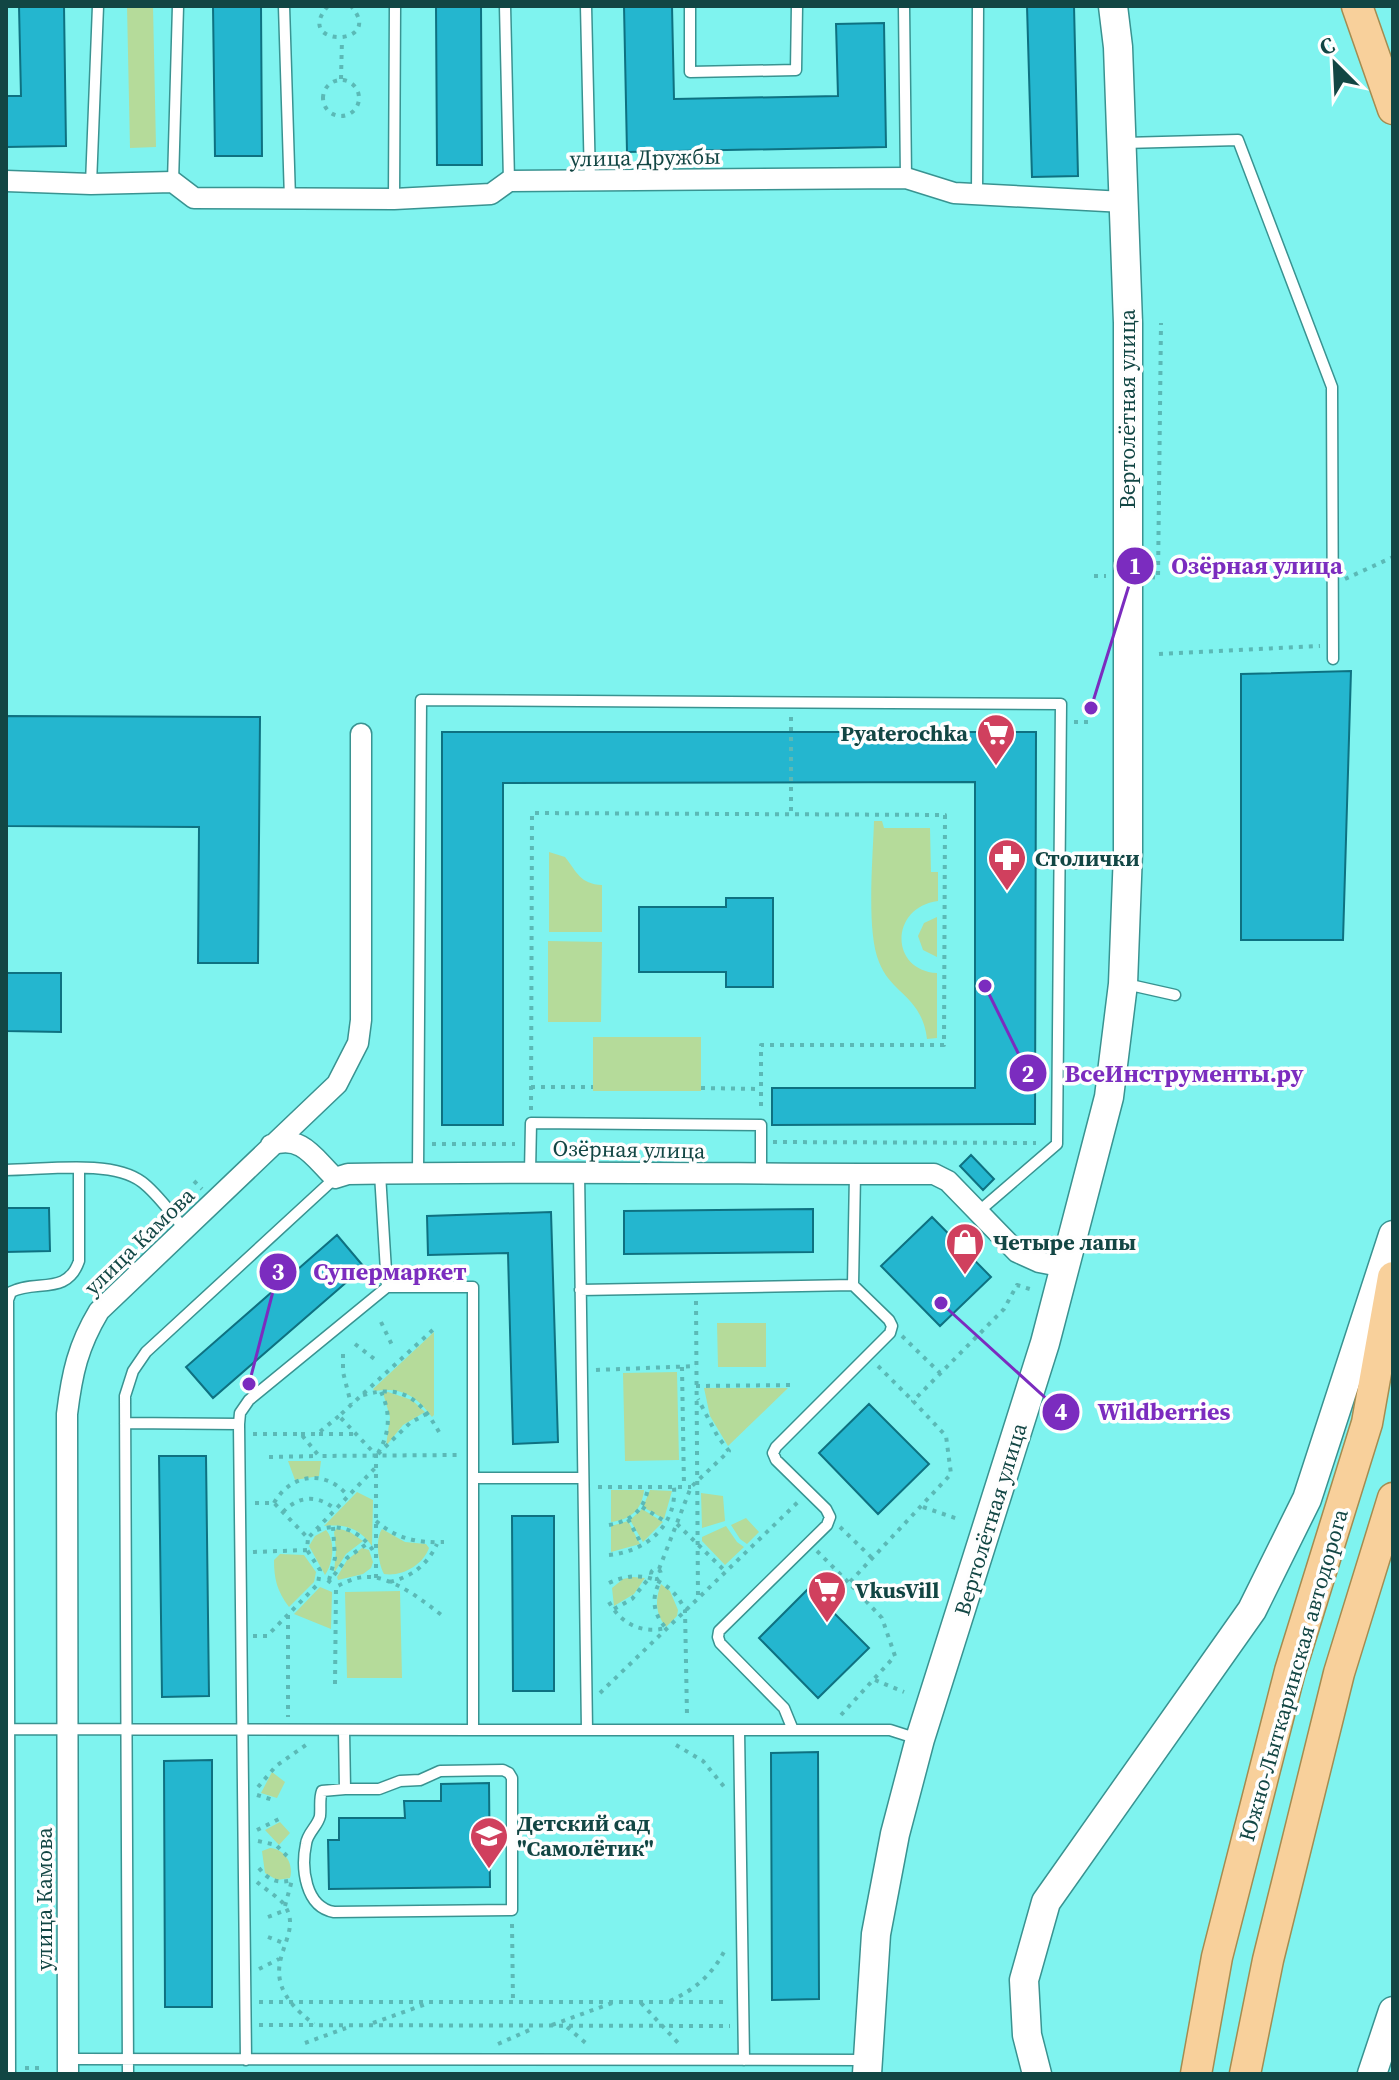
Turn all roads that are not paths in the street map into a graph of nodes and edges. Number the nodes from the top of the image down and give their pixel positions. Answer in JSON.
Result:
{"nodes":[{"id":1,"x":98,"y":6,"type":"edge"},
{"id":2,"x":178,"y":6,"type":"edge"},
{"id":3,"x":284,"y":6,"type":"edge"},
{"id":4,"x":395,"y":6,"type":"edge"},
{"id":5,"x":505,"y":6,"type":"edge"},
{"id":6,"x":586,"y":6,"type":"edge"},
{"id":7,"x":690,"y":6,"type":"edge"},
{"id":8,"x":797,"y":6,"type":"edge"},
{"id":9,"x":904,"y":6,"type":"edge"},
{"id":10,"x":978,"y":6,"type":"edge"},
{"id":11,"x":1113,"y":6,"type":"edge"},
{"id":12,"x":1357,"y":6,"type":"edge"},
{"id":13,"x":1393,"y":109,"type":"edge"},
{"id":14,"x":1122,"y":143,"type":"junction"},
{"id":15,"x":906,"y":178,"type":"junction"},
{"id":16,"x":6,"y":181,"type":"edge"},
{"id":17,"x":509,"y":181,"type":"junction"},
{"id":18,"x":173,"y":182,"type":"junction"},
{"id":19,"x":590,"y":182,"type":"junction"},
{"id":20,"x":91,"y":184,"type":"junction"},
{"id":21,"x":977,"y":194,"type":"junction"},
{"id":22,"x":290,"y":199,"type":"junction"},
{"id":23,"x":394,"y":199,"type":"junction"},
{"id":24,"x":1124,"y":202,"type":"junction"},
{"id":25,"x":1333,"y":659,"type":"dead end"},
{"id":26,"x":361,"y":734,"type":"dead end"},
{"id":27,"x":1123,"y":984,"type":"junction"},
{"id":28,"x":1175,"y":995,"type":"dead end"},
{"id":29,"x":270,"y":1146,"type":"junction"},
{"id":30,"x":79,"y":1169,"type":"junction"},
{"id":31,"x":6,"y":1170,"type":"edge"},
{"id":32,"x":579,"y":1171,"type":"junction"},
{"id":33,"x":530,"y":1172,"type":"junction"},
{"id":34,"x":418,"y":1173,"type":"junction"},
{"id":35,"x":380,"y":1174,"type":"junction"},
{"id":36,"x":761,"y":1174,"type":"junction"},
{"id":37,"x":855,"y":1174,"type":"junction"},
{"id":38,"x":335,"y":1178,"type":"junction"},
{"id":39,"x":978,"y":1212,"type":"junction"},
{"id":40,"x":185,"y":1229,"type":"junction"},
{"id":41,"x":1393,"y":1235,"type":"edge"},
{"id":42,"x":1065,"y":1267,"type":"junction"},
{"id":43,"x":1393,"y":1277,"type":"edge"},
{"id":44,"x":853,"y":1285,"type":"junction"},
{"id":45,"x":387,"y":1287,"type":"junction"},
{"id":46,"x":580,"y":1290,"type":"junction"},
{"id":47,"x":125,"y":1423,"type":"junction"},
{"id":48,"x":240,"y":1429,"type":"junction"},
{"id":49,"x":7,"y":1478,"type":"edge"},
{"id":50,"x":473,"y":1478,"type":"junction"},
{"id":51,"x":583,"y":1483,"type":"junction"},
{"id":52,"x":1393,"y":1498,"type":"edge"},
{"id":53,"x":68,"y":1728,"type":"junction"},
{"id":54,"x":8,"y":1729,"type":"edge"},
{"id":55,"x":126,"y":1730,"type":"junction"},
{"id":56,"x":243,"y":1730,"type":"junction"},
{"id":57,"x":344,"y":1730,"type":"junction"},
{"id":58,"x":473,"y":1730,"type":"junction"},
{"id":59,"x":587,"y":1730,"type":"junction"},
{"id":60,"x":739,"y":1730,"type":"junction"},
{"id":61,"x":793,"y":1730,"type":"junction"},
{"id":62,"x":920,"y":1739,"type":"junction"},
{"id":63,"x":345,"y":1789,"type":"junction"},
{"id":64,"x":1393,"y":2011,"type":"edge"},
{"id":65,"x":128,"y":2059,"type":"junction"},
{"id":66,"x":349,"y":2059,"type":"junction"},
{"id":67,"x":246,"y":2060,"type":"junction"},
{"id":68,"x":639,"y":2060,"type":"junction"},
{"id":69,"x":744,"y":2060,"type":"junction"},
{"id":70,"x":68,"y":2067,"type":"edge"},
{"id":71,"x":868,"y":2067,"type":"edge"},
{"id":72,"x":10,"y":2074,"type":"edge"},
{"id":73,"x":128,"y":2074,"type":"edge"},
{"id":74,"x":349,"y":2074,"type":"edge"},
{"id":75,"x":640,"y":2074,"type":"edge"},
{"id":76,"x":1037,"y":2074,"type":"edge"},
{"id":77,"x":1196,"y":2074,"type":"edge"},
{"id":78,"x":1245,"y":2074,"type":"edge"},
{"id":79,"x":1372,"y":2074,"type":"edge"}],
"edges":[{"from":1,"to":20,"type":"lane"},
{"from":2,"to":18,"type":"lane"},
{"from":3,"to":22,"type":"lane"},
{"from":4,"to":23,"type":"lane"},
{"from":5,"to":17,"type":"lane"},
{"from":6,"to":19,"type":"lane"},
{"from":7,"to":8,"type":"lane"},
{"from":9,"to":15,"type":"lane"},
{"from":10,"to":21,"type":"lane"},
{"from":11,"to":14,"type":"street","name":"Вертолётная улица"},
{"from":12,"to":13,"type":"main road"},
{"from":14,"to":24,"type":"street","name":"Вертолётная улица"},
{"from":14,"to":25,"type":"lane"},
{"from":15,"to":19,"type":"street","name":"улица Дружбы"},
{"from":15,"to":21,"type":"street","name":"улица Дружбы"},
{"from":16,"to":20,"type":"street"},
{"from":17,"to":19,"type":"street","name":"улица Дружбы"},
{"from":17,"to":23,"type":"street","name":"улица Дружбы"},
{"from":18,"to":20,"type":"street"},
{"from":18,"to":22,"type":"street","name":"улица Дружбы"},
{"from":21,"to":24,"type":"street","name":"улица Дружбы"},
{"from":22,"to":23,"type":"street","name":"улица Дружбы"},
{"from":24,"to":27,"type":"street","name":"Вертолётная улица"},
{"from":26,"to":29,"type":"street","name":"улица Камова"},
{"from":27,"to":28,"type":"lane"},
{"from":27,"to":42,"type":"street","name":"Вертолётная улица"},
{"from":29,"to":38,"type":"street"},
{"from":29,"to":40,"type":"street","name":"улица Камова"},
{"from":30,"to":31,"type":"lane"},
{"from":30,"to":40,"type":"lane"},
{"from":30,"to":49,"type":"lane"},
{"from":32,"to":33,"type":"street","name":"Озёрная улица"},
{"from":32,"to":36,"type":"street","name":"Озёрная улица"},
{"from":32,"to":46,"type":"lane"},
{"from":33,"to":34,"type":"street","name":"Озёрная улица"},
{"from":33,"to":36,"type":"lane"},
{"from":34,"to":35,"type":"street","name":"Озёрная улица"},
{"from":34,"to":39,"type":"lane"},
{"from":35,"to":38,"type":"street","name":"Озёрная улица"},
{"from":35,"to":45,"type":"lane"},
{"from":36,"to":37,"type":"street","name":"Озёрная улица"},
{"from":37,"to":39,"type":"street","name":"Озёрная улица"},
{"from":37,"to":44,"type":"lane"},
{"from":38,"to":47,"type":"lane"},
{"from":39,"to":42,"type":"street","name":"Озёрная улица"},
{"from":40,"to":53,"type":"street","name":"улица Камова"},
{"from":41,"to":76,"type":"street"},
{"from":42,"to":62,"type":"street","name":"Вертолётная улица"},
{"from":43,"to":77,"type":"main road","name":"Южно-Лыткаринская автодорога"},
{"from":44,"to":46,"type":"lane"},
{"from":44,"to":61,"type":"lane"},
{"from":45,"to":48,"type":"lane"},
{"from":45,"to":50,"type":"lane"},
{"from":46,"to":51,"type":"lane"},
{"from":47,"to":48,"type":"lane"},
{"from":47,"to":55,"type":"lane"},
{"from":48,"to":56,"type":"lane"},
{"from":49,"to":54,"type":"lane"},
{"from":50,"to":51,"type":"lane"},
{"from":50,"to":58,"type":"lane"},
{"from":51,"to":59,"type":"lane"},
{"from":52,"to":78,"type":"main road","name":"Южно-Лыткаринская автодорога"},
{"from":53,"to":54,"type":"lane"},
{"from":53,"to":55,"type":"lane"},
{"from":53,"to":70,"type":"street","name":"улица Камова"},
{"from":54,"to":72,"type":"lane"},
{"from":55,"to":56,"type":"lane"},
{"from":55,"to":65,"type":"lane"},
{"from":56,"to":57,"type":"lane"},
{"from":56,"to":67,"type":"lane"},
{"from":57,"to":58,"type":"lane"},
{"from":57,"to":63,"type":"lane"},
{"from":58,"to":59,"type":"lane"},
{"from":59,"to":60,"type":"lane"},
{"from":60,"to":61,"type":"lane"},
{"from":60,"to":69,"type":"lane"},
{"from":61,"to":62,"type":"lane"},
{"from":62,"to":71,"type":"street","name":"Вертолётная улица"},
{"from":63,"to":63,"type":"lane"},
{"from":64,"to":79,"type":"street"},
{"from":65,"to":67,"type":"lane"},
{"from":65,"to":70,"type":"lane"},
{"from":65,"to":73,"type":"lane"},
{"from":66,"to":67,"type":"lane"},
{"from":66,"to":68,"type":"lane"},
{"from":66,"to":74,"type":"lane"},
{"from":68,"to":69,"type":"lane"},
{"from":68,"to":75,"type":"lane"},
{"from":69,"to":71,"type":"lane"}]}
